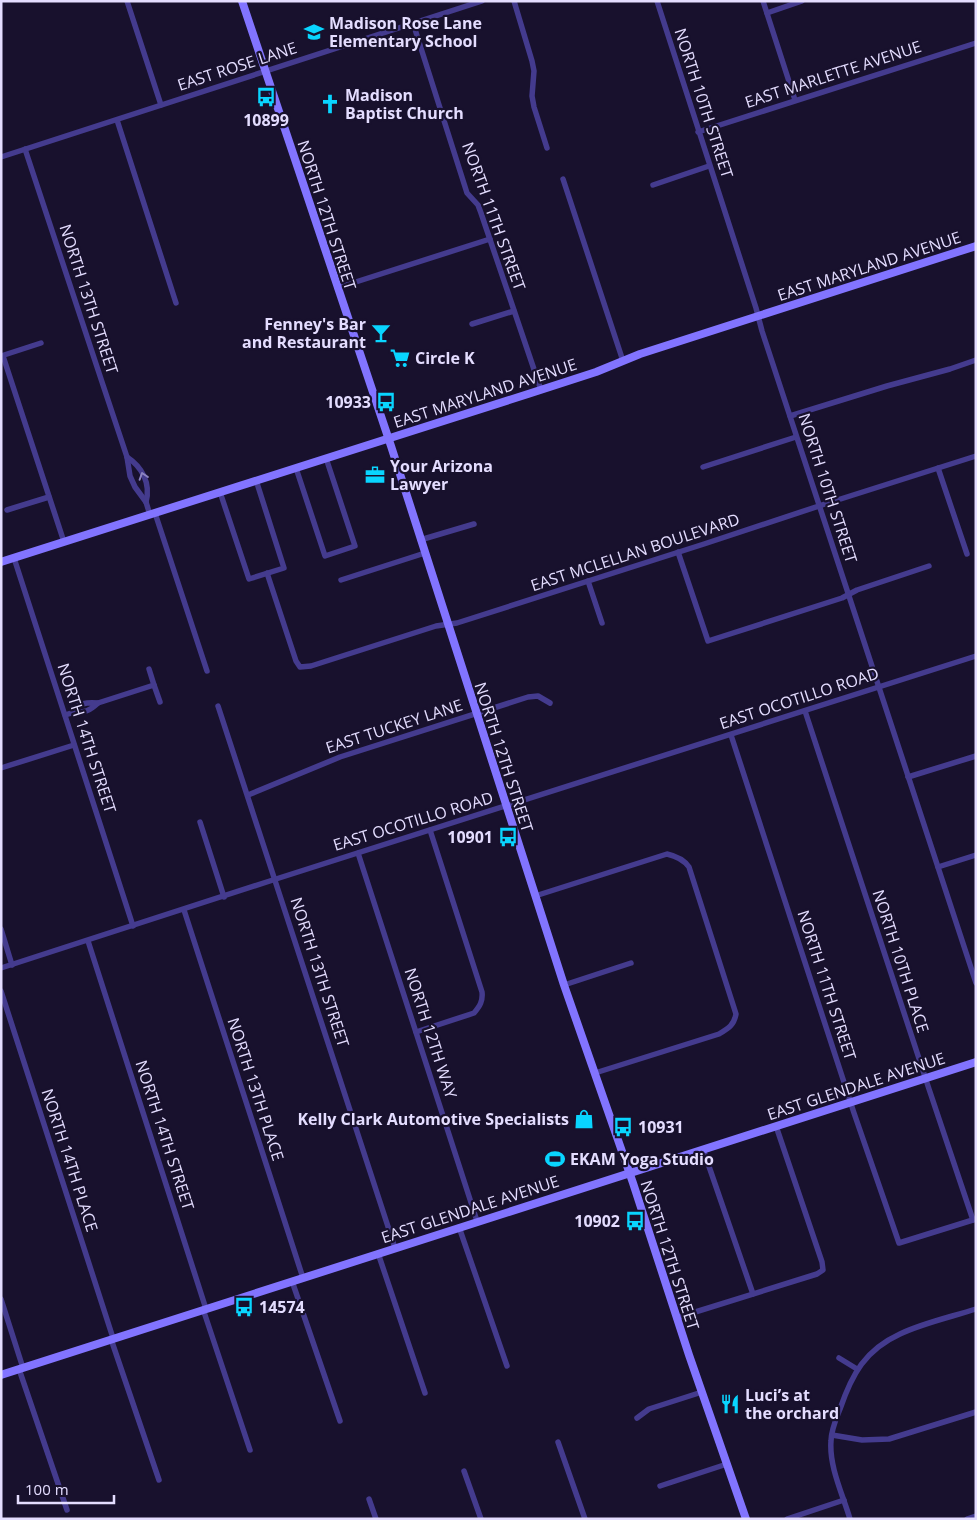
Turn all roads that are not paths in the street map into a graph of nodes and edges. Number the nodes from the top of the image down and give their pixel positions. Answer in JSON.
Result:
{"nodes":[{"id":1,"x":127,"y":1,"type":"edge"},
{"id":2,"x":242,"y":1,"type":"edge"},
{"id":3,"x":482,"y":1,"type":"edge"},
{"id":4,"x":514,"y":1,"type":"edge"},
{"id":5,"x":657,"y":1,"type":"edge"},
{"id":6,"x":763,"y":1,"type":"edge"},
{"id":7,"x":802,"y":1,"type":"edge"},
{"id":8,"x":767,"y":13,"type":"junction"},
{"id":9,"x":413,"y":24,"type":"junction"},
{"id":10,"x":976,"y":42,"type":"edge"},
{"id":11,"x":265,"y":71,"type":"junction"},
{"id":12,"x":795,"y":100,"type":"junction"},
{"id":13,"x":161,"y":105,"type":"junction"},
{"id":14,"x":117,"y":120,"type":"junction"},
{"id":15,"x":698,"y":132,"type":"junction"},
{"id":16,"x":547,"y":148,"type":"dead end"},
{"id":17,"x":25,"y":150,"type":"junction"},
{"id":18,"x":1,"y":157,"type":"edge"},
{"id":19,"x":710,"y":166,"type":"junction"},
{"id":20,"x":563,"y":178,"type":"dead end"},
{"id":21,"x":653,"y":185,"type":"dead end"},
{"id":22,"x":490,"y":239,"type":"junction"},
{"id":23,"x":976,"y":246,"type":"edge"},
{"id":24,"x":337,"y":288,"type":"junction"},
{"id":25,"x":176,"y":303,"type":"dead end"},
{"id":26,"x":514,"y":311,"type":"junction"},
{"id":27,"x":758,"y":317,"type":"junction"},
{"id":28,"x":472,"y":324,"type":"dead end"},
{"id":29,"x":41,"y":343,"type":"dead end"},
{"id":30,"x":2,"y":356,"type":"edge"},
{"id":31,"x":976,"y":360,"type":"edge"},
{"id":32,"x":623,"y":361,"type":"junction"},
{"id":33,"x":541,"y":390,"type":"junction"},
{"id":34,"x":790,"y":416,"type":"junction"},
{"id":35,"x":796,"y":437,"type":"junction"},
{"id":36,"x":388,"y":438,"type":"junction"},
{"id":37,"x":976,"y":456,"type":"edge"},
{"id":38,"x":126,"y":457,"type":"junction"},
{"id":39,"x":326,"y":458,"type":"junction"},
{"id":40,"x":703,"y":467,"type":"dead end"},
{"id":41,"x":296,"y":468,"type":"junction"},
{"id":42,"x":938,"y":468,"type":"junction"},
{"id":43,"x":256,"y":480,"type":"junction"},
{"id":44,"x":220,"y":492,"type":"junction"},
{"id":45,"x":49,"y":497,"type":"junction"},
{"id":46,"x":146,"y":502,"type":"junction"},
{"id":47,"x":819,"y":506,"type":"junction"},
{"id":48,"x":8,"y":510,"type":"dead end"},
{"id":49,"x":152,"y":514,"type":"junction"},
{"id":50,"x":474,"y":524,"type":"dead end"},
{"id":51,"x":420,"y":540,"type":"junction"},
{"id":52,"x":64,"y":542,"type":"junction"},
{"id":53,"x":678,"y":552,"type":"junction"},
{"id":54,"x":425,"y":554,"type":"junction"},
{"id":55,"x":967,"y":554,"type":"dead end"},
{"id":56,"x":14,"y":558,"type":"junction"},
{"id":57,"x":1,"y":562,"type":"edge"},
{"id":58,"x":929,"y":566,"type":"dead end"},
{"id":59,"x":267,"y":574,"type":"junction"},
{"id":60,"x":341,"y":580,"type":"dead end"},
{"id":61,"x":588,"y":581,"type":"junction"},
{"id":62,"x":849,"y":594,"type":"junction"},
{"id":63,"x":602,"y":623,"type":"dead end"},
{"id":64,"x":447,"y":624,"type":"junction"},
{"id":65,"x":976,"y":656,"type":"edge"},
{"id":66,"x":149,"y":669,"type":"dead end"},
{"id":67,"x":207,"y":671,"type":"dead end"},
{"id":68,"x":154,"y":685,"type":"junction"},
{"id":69,"x":879,"y":687,"type":"junction"},
{"id":70,"x":160,"y":702,"type":"dead end"},
{"id":71,"x":98,"y":703,"type":"junction"},
{"id":72,"x":550,"y":703,"type":"dead end"},
{"id":73,"x":83,"y":704,"type":"junction"},
{"id":74,"x":218,"y":706,"type":"dead end"},
{"id":75,"x":805,"y":711,"type":"junction"},
{"id":76,"x":72,"y":712,"type":"junction"},
{"id":77,"x":86,"y":712,"type":"junction"},
{"id":78,"x":476,"y":714,"type":"junction"},
{"id":79,"x":65,"y":715,"type":"junction"},
{"id":80,"x":731,"y":734,"type":"junction"},
{"id":81,"x":74,"y":744,"type":"junction"},
{"id":82,"x":976,"y":756,"type":"edge"},
{"id":83,"x":1,"y":768,"type":"edge"},
{"id":84,"x":908,"y":777,"type":"junction"},
{"id":85,"x":248,"y":796,"type":"junction"},
{"id":86,"x":506,"y":806,"type":"junction"},
{"id":87,"x":200,"y":822,"type":"dead end"},
{"id":88,"x":430,"y":830,"type":"junction"},
{"id":89,"x":358,"y":853,"type":"junction"},
{"id":90,"x":976,"y":855,"type":"edge"},
{"id":91,"x":938,"y":867,"type":"junction"},
{"id":92,"x":276,"y":879,"type":"junction"},
{"id":93,"x":535,"y":896,"type":"junction"},
{"id":94,"x":224,"y":897,"type":"junction"},
{"id":95,"x":184,"y":910,"type":"junction"},
{"id":96,"x":133,"y":926,"type":"junction"},
{"id":97,"x":1,"y":930,"type":"edge"},
{"id":98,"x":88,"y":941,"type":"junction"},
{"id":99,"x":976,"y":956,"type":"edge"},
{"id":100,"x":968,"y":958,"type":"junction"},
{"id":101,"x":631,"y":963,"type":"dead end"},
{"id":102,"x":12,"y":964,"type":"junction"},
{"id":103,"x":1,"y":968,"type":"edge"},
{"id":104,"x":976,"y":983,"type":"edge"},
{"id":105,"x":564,"y":985,"type":"junction"},
{"id":106,"x":1,"y":991,"type":"edge"},
{"id":107,"x":416,"y":1032,"type":"junction"},
{"id":108,"x":976,"y":1062,"type":"edge"},
{"id":109,"x":595,"y":1073,"type":"junction"},
{"id":110,"x":925,"y":1078,"type":"junction"},
{"id":111,"x":851,"y":1102,"type":"junction"},
{"id":112,"x":776,"y":1126,"type":"junction"},
{"id":113,"x":703,"y":1149,"type":"junction"},
{"id":114,"x":629,"y":1173,"type":"junction"},
{"id":115,"x":974,"y":1220,"type":"edge"},
{"id":116,"x":477,"y":1221,"type":"junction"},
{"id":117,"x":459,"y":1227,"type":"junction"},
{"id":118,"x":395,"y":1248,"type":"junction"},
{"id":119,"x":378,"y":1253,"type":"junction"},
{"id":120,"x":303,"y":1278,"type":"junction"},
{"id":121,"x":292,"y":1281,"type":"junction"},
{"id":122,"x":753,"y":1294,"type":"junction"},
{"id":123,"x":1,"y":1299,"type":"edge"},
{"id":124,"x":205,"y":1309,"type":"junction"},
{"id":125,"x":976,"y":1309,"type":"edge"},
{"id":126,"x":676,"y":1318,"type":"junction"},
{"id":127,"x":112,"y":1339,"type":"junction"},
{"id":128,"x":839,"y":1358,"type":"dead end"},
{"id":129,"x":507,"y":1366,"type":"dead end"},
{"id":130,"x":21,"y":1368,"type":"junction"},
{"id":131,"x":857,"y":1369,"type":"junction"},
{"id":132,"x":1,"y":1375,"type":"edge"},
{"id":133,"x":702,"y":1392,"type":"junction"},
{"id":134,"x":425,"y":1393,"type":"dead end"},
{"id":135,"x":976,"y":1412,"type":"edge"},
{"id":136,"x":637,"y":1418,"type":"dead end"},
{"id":137,"x":340,"y":1421,"type":"dead end"},
{"id":138,"x":832,"y":1435,"type":"junction"},
{"id":139,"x":558,"y":1442,"type":"dead end"},
{"id":140,"x":250,"y":1450,"type":"dead end"},
{"id":141,"x":727,"y":1464,"type":"junction"},
{"id":142,"x":464,"y":1471,"type":"dead end"},
{"id":143,"x":159,"y":1480,"type":"dead end"},
{"id":144,"x":660,"y":1486,"type":"dead end"},
{"id":145,"x":370,"y":1498,"type":"dead end"},
{"id":146,"x":844,"y":1500,"type":"junction"},
{"id":147,"x":67,"y":1510,"type":"dead end"},
{"id":148,"x":976,"y":1516,"type":"edge"},
{"id":149,"x":376,"y":1519,"type":"edge"},
{"id":150,"x":481,"y":1519,"type":"edge"},
{"id":151,"x":585,"y":1519,"type":"edge"},
{"id":152,"x":746,"y":1519,"type":"edge"},
{"id":153,"x":787,"y":1519,"type":"edge"},
{"id":154,"x":850,"y":1519,"type":"edge"},
{"id":155,"x":967,"y":1519,"type":"edge"}],
"edges":[{"from":1,"to":13,"type":"street"},
{"from":2,"to":11,"type":"street","name":"NORTH 12TH STREET"},
{"from":3,"to":9,"type":"street","name":"EAST ROSE LANE"},
{"from":4,"to":16,"type":"street"},
{"from":5,"to":15,"type":"street","name":"NORTH 10TH STREET"},
{"from":6,"to":8,"type":"street"},
{"from":7,"to":8,"type":"street"},
{"from":8,"to":12,"type":"street"},
{"from":9,"to":11,"type":"street","name":"EAST ROSE LANE"},
{"from":9,"to":22,"type":"street","name":"NORTH 11TH STREET"},
{"from":10,"to":12,"type":"street","name":"EAST MARLETTE AVENUE"},
{"from":11,"to":13,"type":"street","name":"EAST ROSE LANE"},
{"from":11,"to":24,"type":"street","name":"NORTH 12TH STREET"},
{"from":12,"to":15,"type":"street","name":"EAST MARLETTE AVENUE"},
{"from":13,"to":14,"type":"street","name":"EAST ROSE LANE"},
{"from":14,"to":17,"type":"street","name":"EAST ROSE LANE"},
{"from":14,"to":25,"type":"street"},
{"from":15,"to":19,"type":"street","name":"NORTH 10TH STREET"},
{"from":17,"to":18,"type":"street","name":"EAST ROSE LANE"},
{"from":17,"to":38,"type":"street","name":"NORTH 13TH STREET"},
{"from":19,"to":21,"type":"street"},
{"from":19,"to":27,"type":"street","name":"NORTH 10TH STREET"},
{"from":20,"to":32,"type":"street"},
{"from":22,"to":24,"type":"street"},
{"from":22,"to":26,"type":"street","name":"NORTH 11TH STREET"},
{"from":23,"to":27,"type":"street","name":"EAST MARYLAND AVENUE"},
{"from":24,"to":36,"type":"street","name":"NORTH 12TH STREET"},
{"from":26,"to":28,"type":"street"},
{"from":26,"to":33,"type":"street","name":"NORTH 11TH STREET"},
{"from":27,"to":32,"type":"street","name":"EAST MARYLAND AVENUE"},
{"from":27,"to":34,"type":"street","name":"NORTH 10TH STREET"},
{"from":29,"to":30,"type":"street"},
{"from":30,"to":45,"type":"street"},
{"from":31,"to":34,"type":"street"},
{"from":32,"to":33,"type":"street","name":"EAST MARYLAND AVENUE"},
{"from":33,"to":36,"type":"street","name":"EAST MARYLAND AVENUE"},
{"from":34,"to":35,"type":"street","name":"NORTH 10TH STREET"},
{"from":35,"to":40,"type":"street"},
{"from":35,"to":47,"type":"street","name":"NORTH 10TH STREET"},
{"from":36,"to":39,"type":"street","name":"EAST MARYLAND AVENUE"},
{"from":36,"to":51,"type":"street","name":"NORTH 12TH STREET"},
{"from":37,"to":42,"type":"street","name":"EAST MCLELLAN BOULEVARD"},
{"from":38,"to":46,"type":"street","name":"NORTH 13TH STREET"},
{"from":46,"to":38,"type":"street","name":"NORTH 13TH STREET","one_way":true},
{"from":39,"to":41,"type":"street","name":"EAST MARYLAND AVENUE"},
{"from":39,"to":41,"type":"street"},
{"from":41,"to":43,"type":"street","name":"EAST MARYLAND AVENUE"},
{"from":42,"to":47,"type":"street","name":"EAST MCLELLAN BOULEVARD"},
{"from":42,"to":55,"type":"street"},
{"from":43,"to":44,"type":"street","name":"EAST MARYLAND AVENUE"},
{"from":43,"to":59,"type":"street"},
{"from":44,"to":49,"type":"street","name":"EAST MARYLAND AVENUE"},
{"from":44,"to":59,"type":"street"},
{"from":45,"to":48,"type":"street"},
{"from":45,"to":52,"type":"street"},
{"from":46,"to":49,"type":"street","name":"NORTH 13TH STREET"},
{"from":47,"to":53,"type":"street","name":"EAST MCLELLAN BOULEVARD"},
{"from":47,"to":62,"type":"street","name":"NORTH 10TH STREET"},
{"from":49,"to":52,"type":"street","name":"EAST MARYLAND AVENUE"},
{"from":49,"to":67,"type":"street","name":"NORTH 13TH STREET"},
{"from":50,"to":51,"type":"street"},
{"from":51,"to":54,"type":"street","name":"NORTH 12TH STREET"},
{"from":52,"to":56,"type":"street","name":"EAST MARYLAND AVENUE"},
{"from":53,"to":61,"type":"street","name":"EAST MCLELLAN BOULEVARD"},
{"from":53,"to":62,"type":"street"},
{"from":54,"to":60,"type":"street"},
{"from":54,"to":64,"type":"street","name":"NORTH 12TH STREET"},
{"from":56,"to":57,"type":"street","name":"EAST MARYLAND AVENUE"},
{"from":56,"to":79,"type":"street","name":"NORTH 14TH STREET"},
{"from":58,"to":62,"type":"street"},
{"from":59,"to":64,"type":"street","name":"EAST MCLELLAN BOULEVARD"},
{"from":61,"to":63,"type":"street"},
{"from":61,"to":64,"type":"street","name":"EAST MCLELLAN BOULEVARD"},
{"from":62,"to":69,"type":"street","name":"NORTH 10TH STREET"},
{"from":64,"to":78,"type":"street","name":"NORTH 12TH STREET"},
{"from":65,"to":69,"type":"street","name":"EAST OCOTILLO ROAD"},
{"from":66,"to":68,"type":"street"},
{"from":68,"to":70,"type":"street"},
{"from":68,"to":71,"type":"street"},
{"from":69,"to":75,"type":"street","name":"EAST OCOTILLO ROAD"},
{"from":69,"to":84,"type":"street","name":"NORTH 10TH STREET"},
{"from":71,"to":73,"type":"street"},
{"from":71,"to":77,"type":"street"},
{"from":72,"to":78,"type":"street","name":"EAST TUCKEY LANE"},
{"from":73,"to":76,"type":"street"},
{"from":73,"to":77,"type":"street"},
{"from":74,"to":85,"type":"street","name":"NORTH 13TH STREET"},
{"from":75,"to":80,"type":"street","name":"EAST OCOTILLO ROAD"},
{"from":75,"to":110,"type":"street","name":"NORTH 10TH PLACE"},
{"from":76,"to":77,"type":"street"},
{"from":76,"to":79,"type":"street"},
{"from":78,"to":85,"type":"street","name":"EAST TUCKEY LANE"},
{"from":78,"to":86,"type":"street","name":"NORTH 12TH STREET"},
{"from":79,"to":81,"type":"street","name":"NORTH 14TH STREET"},
{"from":80,"to":86,"type":"street","name":"EAST OCOTILLO ROAD"},
{"from":80,"to":111,"type":"street","name":"NORTH 11TH STREET"},
{"from":81,"to":83,"type":"street"},
{"from":81,"to":96,"type":"street","name":"NORTH 14TH STREET"},
{"from":82,"to":84,"type":"street"},
{"from":84,"to":91,"type":"street","name":"NORTH 10TH STREET"},
{"from":85,"to":92,"type":"street","name":"NORTH 13TH STREET"},
{"from":86,"to":88,"type":"street","name":"EAST OCOTILLO ROAD"},
{"from":86,"to":93,"type":"street","name":"NORTH 12TH STREET"},
{"from":87,"to":94,"type":"street"},
{"from":88,"to":89,"type":"street","name":"EAST OCOTILLO ROAD"},
{"from":88,"to":107,"type":"street"},
{"from":89,"to":92,"type":"street","name":"EAST OCOTILLO ROAD"},
{"from":89,"to":107,"type":"street","name":"NORTH 12TH WAY"},
{"from":90,"to":91,"type":"street"},
{"from":91,"to":100,"type":"street","name":"NORTH 10TH STREET"},
{"from":92,"to":94,"type":"street","name":"EAST OCOTILLO ROAD"},
{"from":92,"to":118,"type":"street","name":"NORTH 13TH STREET"},
{"from":93,"to":105,"type":"street","name":"NORTH 12TH STREET"},
{"from":93,"to":109,"type":"street"},
{"from":94,"to":95,"type":"street","name":"EAST OCOTILLO ROAD"},
{"from":95,"to":96,"type":"street","name":"EAST OCOTILLO ROAD"},
{"from":95,"to":120,"type":"street","name":"NORTH 13TH PLACE"},
{"from":96,"to":98,"type":"street","name":"EAST OCOTILLO ROAD"},
{"from":97,"to":102,"type":"street"},
{"from":98,"to":102,"type":"street","name":"EAST OCOTILLO ROAD"},
{"from":98,"to":124,"type":"street","name":"NORTH 14TH STREET"},
{"from":99,"to":100,"type":"street"},
{"from":100,"to":104,"type":"street","name":"NORTH 10TH STREET"},
{"from":101,"to":105,"type":"street"},
{"from":102,"to":103,"type":"street","name":"EAST OCOTILLO ROAD"},
{"from":105,"to":109,"type":"street","name":"NORTH 12TH STREET"},
{"from":106,"to":127,"type":"street","name":"NORTH 14TH PLACE"},
{"from":107,"to":116,"type":"street","name":"NORTH 12TH WAY"},
{"from":108,"to":110,"type":"street","name":"EAST GLENDALE AVENUE"},
{"from":109,"to":114,"type":"street","name":"NORTH 12TH STREET"},
{"from":110,"to":111,"type":"street","name":"EAST GLENDALE AVENUE"},
{"from":110,"to":115,"type":"street","name":"NORTH 10TH PLACE"},
{"from":111,"to":112,"type":"street","name":"EAST GLENDALE AVENUE"},
{"from":111,"to":115,"type":"street","name":"NORTH 11TH STREET"},
{"from":112,"to":113,"type":"street","name":"EAST GLENDALE AVENUE"},
{"from":112,"to":122,"type":"street"},
{"from":113,"to":114,"type":"street","name":"EAST GLENDALE AVENUE"},
{"from":113,"to":122,"type":"street"},
{"from":114,"to":116,"type":"street","name":"EAST GLENDALE AVENUE"},
{"from":114,"to":126,"type":"street","name":"NORTH 12TH STREET"},
{"from":116,"to":117,"type":"street","name":"EAST GLENDALE AVENUE"},
{"from":117,"to":118,"type":"street","name":"EAST GLENDALE AVENUE"},
{"from":117,"to":129,"type":"street"},
{"from":118,"to":119,"type":"street","name":"EAST GLENDALE AVENUE"},
{"from":119,"to":120,"type":"street","name":"EAST GLENDALE AVENUE"},
{"from":119,"to":134,"type":"street"},
{"from":120,"to":121,"type":"street","name":"EAST GLENDALE AVENUE"},
{"from":121,"to":124,"type":"street","name":"EAST GLENDALE AVENUE"},
{"from":121,"to":137,"type":"street"},
{"from":122,"to":126,"type":"street"},
{"from":123,"to":130,"type":"street"},
{"from":124,"to":127,"type":"street","name":"EAST GLENDALE AVENUE"},
{"from":124,"to":140,"type":"street","name":"NORTH 14TH STREET"},
{"from":125,"to":131,"type":"street"},
{"from":126,"to":133,"type":"street","name":"NORTH 12TH STREET"},
{"from":127,"to":130,"type":"street","name":"EAST GLENDALE AVENUE"},
{"from":127,"to":143,"type":"street","name":"NORTH 14TH PLACE"},
{"from":128,"to":131,"type":"street"},
{"from":130,"to":132,"type":"street","name":"EAST GLENDALE AVENUE"},
{"from":130,"to":147,"type":"street"},
{"from":131,"to":138,"type":"street"},
{"from":133,"to":136,"type":"street"},
{"from":133,"to":141,"type":"street","name":"NORTH 12TH STREET"},
{"from":135,"to":138,"type":"street"},
{"from":138,"to":146,"type":"street"},
{"from":139,"to":151,"type":"street"},
{"from":141,"to":144,"type":"street"},
{"from":141,"to":152,"type":"street","name":"NORTH 12TH STREET"},
{"from":142,"to":150,"type":"street"},
{"from":145,"to":149,"type":"street"},
{"from":146,"to":153,"type":"street"},
{"from":146,"to":154,"type":"street"},
{"from":148,"to":155,"type":"street"}]}
